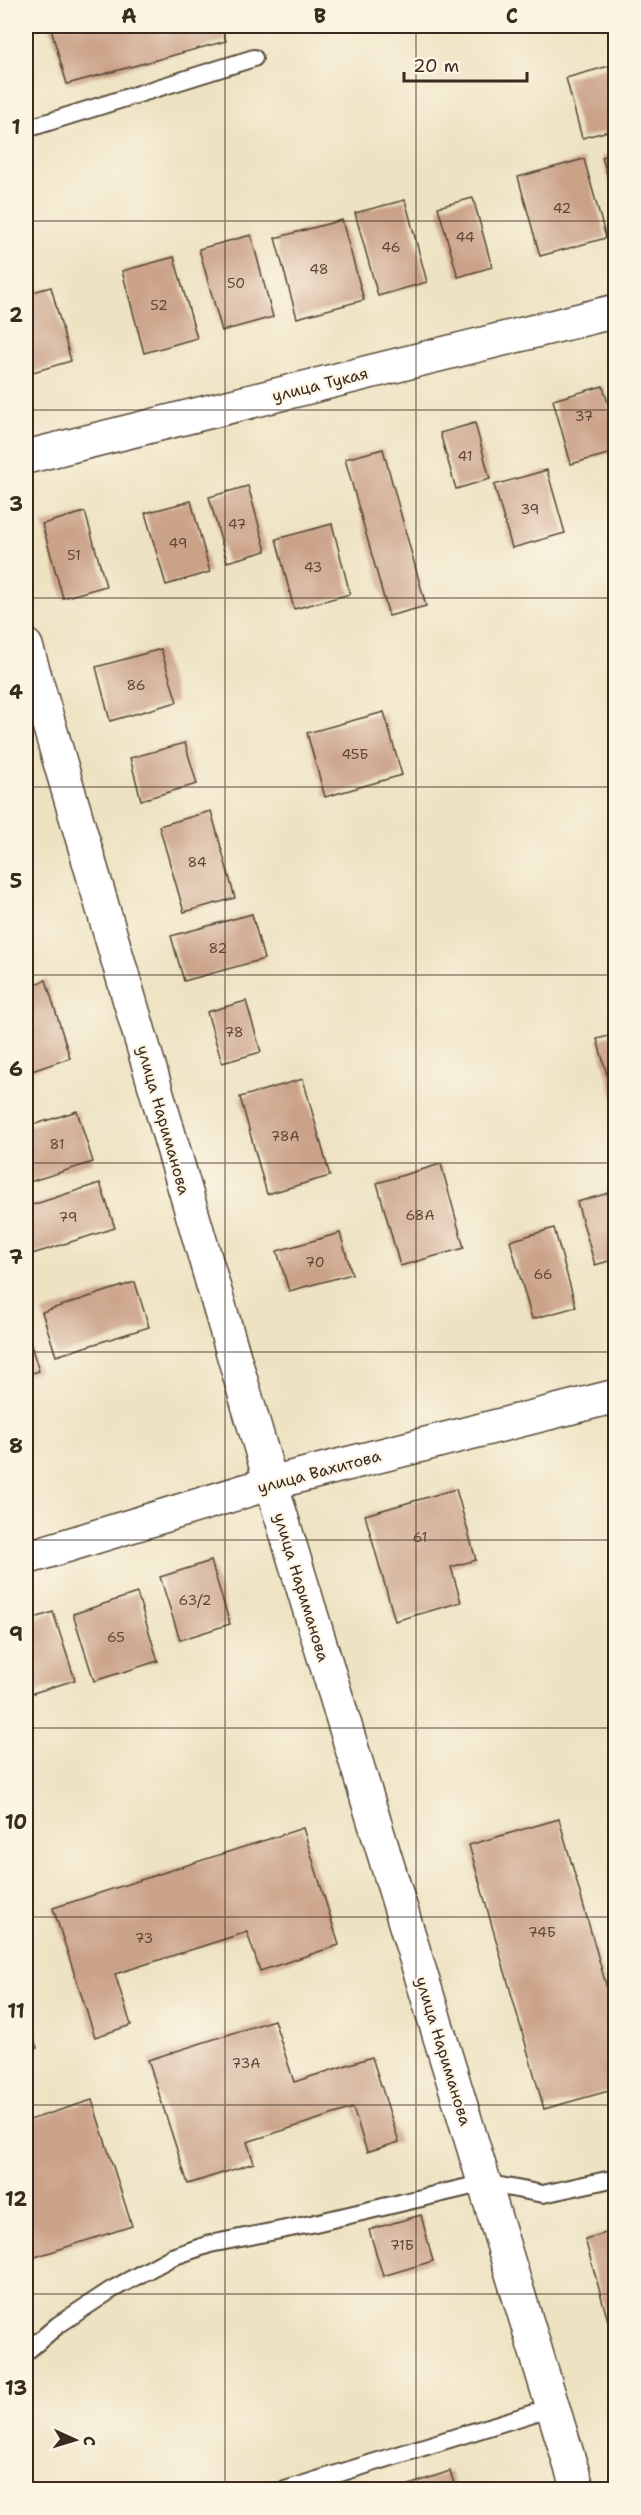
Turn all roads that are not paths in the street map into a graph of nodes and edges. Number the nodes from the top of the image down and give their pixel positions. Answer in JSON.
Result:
{"nodes":[{"id":1,"x":254,"y":58,"type":"dead end"},
{"id":2,"x":26,"y":129,"type":"edge"},
{"id":3,"x":615,"y":312,"type":"edge"},
{"id":4,"x":26,"y":457,"type":"edge"},
{"id":5,"x":26,"y":646,"type":"edge"},
{"id":6,"x":615,"y":1396,"type":"edge"},
{"id":7,"x":271,"y":1483,"type":"junction"},
{"id":8,"x":26,"y":1558,"type":"edge"},
{"id":9,"x":615,"y":2178,"type":"edge"},
{"id":10,"x":485,"y":2183,"type":"junction"},
{"id":11,"x":26,"y":2352,"type":"edge"},
{"id":12,"x":553,"y":2407,"type":"junction"},
{"id":13,"x":314,"y":2485,"type":"edge"},
{"id":14,"x":285,"y":2490,"type":"edge"},
{"id":15,"x":578,"y":2490,"type":"edge"}],
"edges":[{"from":1,"to":2,"type":"lane"},
{"from":3,"to":4,"type":"street","name":"улица Тукая"},
{"from":5,"to":7,"type":"street","name":"улица Нариманова"},
{"from":6,"to":7,"type":"street","name":"улица Вахитова"},
{"from":7,"to":8,"type":"street","name":"улица Вахитова"},
{"from":7,"to":10,"type":"street","name":"улица Нариманова"},
{"from":9,"to":10,"type":"lane"},
{"from":10,"to":11,"type":"lane"},
{"from":10,"to":12,"type":"street","name":"улица Нариманова"},
{"from":12,"to":13,"type":"lane"},
{"from":12,"to":15,"type":"street","name":"улица Нариманова"},
{"from":13,"to":14,"type":"lane"}]}
